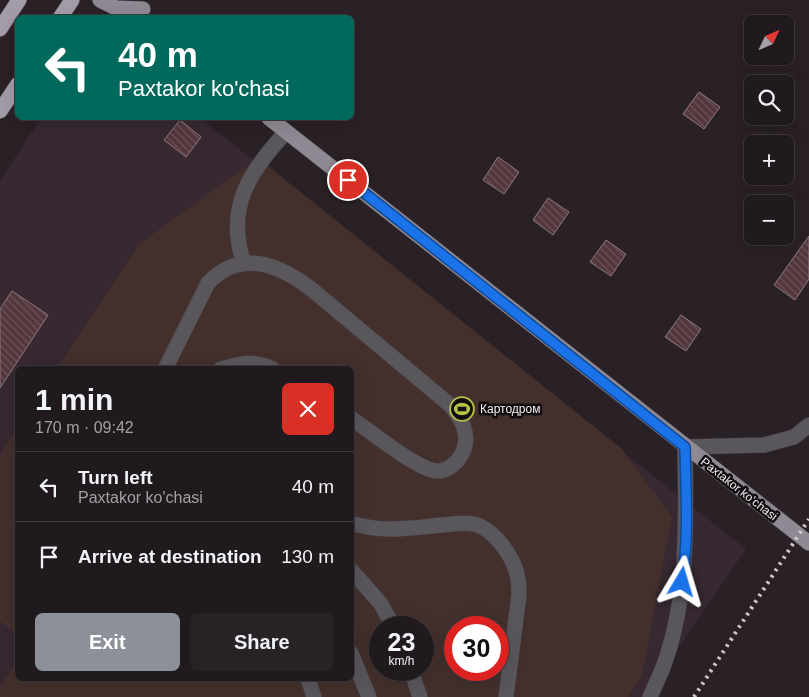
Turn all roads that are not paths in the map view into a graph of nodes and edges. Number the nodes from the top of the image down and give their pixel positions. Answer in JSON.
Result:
{"nodes":[{"id":1,"x":19,"y":0,"type":"edge"},
{"id":2,"x":72,"y":0,"type":"edge"},
{"id":3,"x":100,"y":0,"type":"edge"},
{"id":4,"x":144,"y":9,"type":"edge"},
{"id":5,"x":62,"y":15,"type":"edge"},
{"id":6,"x":0,"y":29,"type":"edge"},
{"id":7,"x":15,"y":88,"type":"edge"},
{"id":8,"x":0,"y":111,"type":"edge"},
{"id":9,"x":271,"y":120,"type":"edge"},
{"id":10,"x":286,"y":132,"type":"junction"},
{"id":11,"x":244,"y":264,"type":"junction"},
{"id":12,"x":166,"y":366,"type":"edge"},
{"id":13,"x":231,"y":366,"type":"edge"},
{"id":14,"x":264,"y":366,"type":"edge"},
{"id":15,"x":354,"y":420,"type":"edge"},
{"id":16,"x":809,"y":426,"type":"edge"},
{"id":17,"x":685,"y":447,"type":"junction"},
{"id":18,"x":354,"y":524,"type":"edge"},
{"id":19,"x":809,"y":543,"type":"edge"},
{"id":20,"x":354,"y":573,"type":"edge"},
{"id":21,"x":388,"y":616,"type":"edge"},
{"id":22,"x":354,"y":660,"type":"edge"},
{"id":23,"x":309,"y":681,"type":"edge"},
{"id":24,"x":415,"y":681,"type":"edge"},
{"id":25,"x":314,"y":697,"type":"edge"},
{"id":26,"x":369,"y":697,"type":"edge"},
{"id":27,"x":420,"y":697,"type":"edge"},
{"id":28,"x":506,"y":697,"type":"edge"},
{"id":29,"x":650,"y":697,"type":"edge"}],
"edges":[{"from":1,"to":6,"type":"highway"},
{"from":2,"to":5,"type":"highway"},
{"from":3,"to":4,"type":"main road"},
{"from":7,"to":8,"type":"highway"},
{"from":9,"to":10,"type":"main road","name":"Paxtakor ko'chasi"},
{"from":10,"to":11,"type":"street"},
{"from":10,"to":17,"type":"main road","name":"Paxtakor ko'chasi"},
{"from":11,"to":12,"type":"street"},
{"from":11,"to":15,"type":"street"},
{"from":13,"to":14,"type":"street"},
{"from":16,"to":17,"type":"street"},
{"from":17,"to":19,"type":"main road","name":"Paxtakor ko'chasi"},
{"from":17,"to":29,"type":"street"},
{"from":18,"to":28,"type":"street"},
{"from":20,"to":21,"type":"street"},
{"from":22,"to":26,"type":"street"},
{"from":23,"to":25,"type":"street"},
{"from":24,"to":27,"type":"street"}]}
